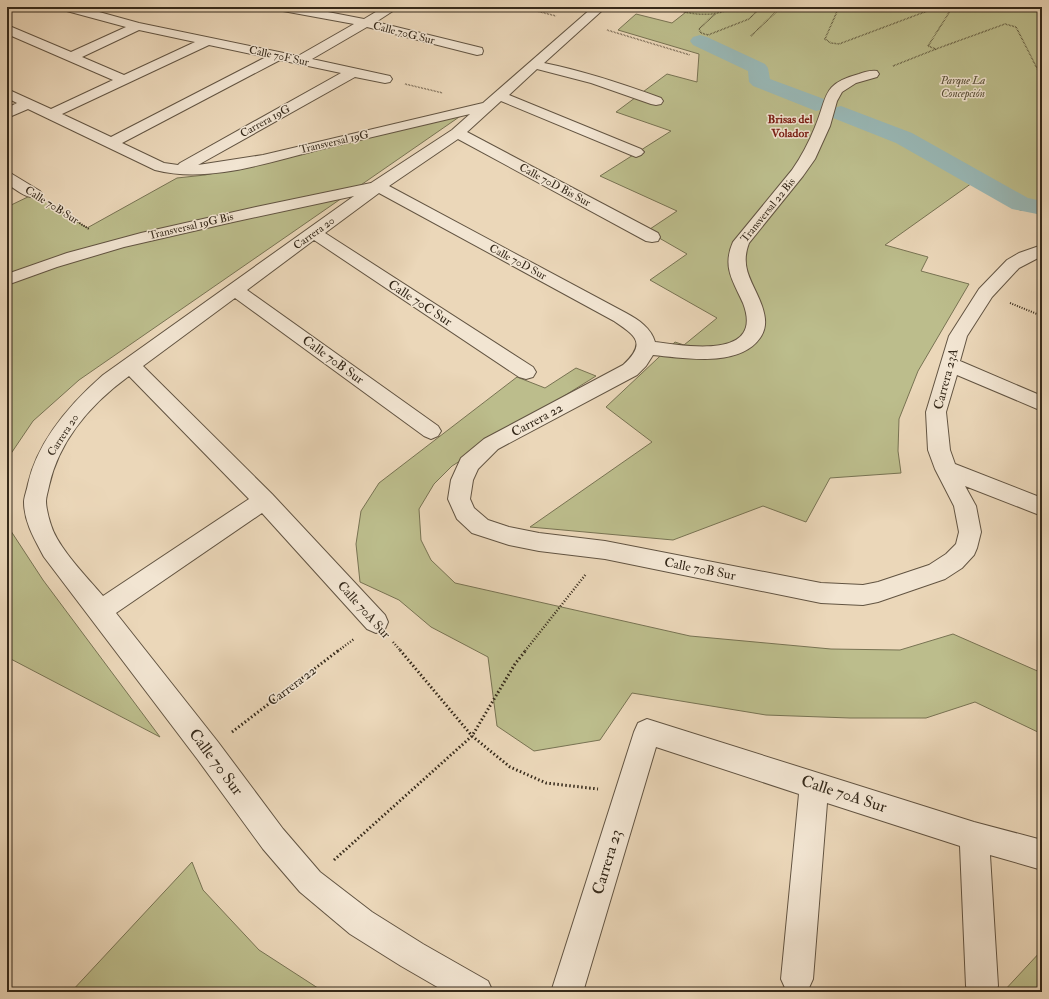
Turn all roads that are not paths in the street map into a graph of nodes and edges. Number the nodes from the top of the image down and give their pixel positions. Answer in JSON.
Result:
{"nodes":[{"id":1,"x":67,"y":7,"type":"edge"},
{"id":2,"x":283,"y":7,"type":"edge"},
{"id":3,"x":393,"y":7,"type":"edge"},
{"id":4,"x":600,"y":7,"type":"edge"},
{"id":5,"x":366,"y":23,"type":"junction"},
{"id":6,"x":138,"y":26,"type":"junction"},
{"id":7,"x":7,"y":29,"type":"edge"},
{"id":8,"x":207,"y":41,"type":"junction"},
{"id":9,"x":477,"y":51,"type":"dead end"},
{"id":10,"x":279,"y":56,"type":"junction"},
{"id":11,"x":71,"y":57,"type":"junction"},
{"id":12,"x":300,"y":61,"type":"junction"},
{"id":13,"x":535,"y":65,"type":"junction"},
{"id":14,"x":353,"y":72,"type":"junction"},
{"id":15,"x":872,"y":74,"type":"road end"},
{"id":16,"x":385,"y":79,"type":"road end"},
{"id":17,"x":124,"y":80,"type":"junction"},
{"id":18,"x":7,"y":93,"type":"edge"},
{"id":19,"x":495,"y":101,"type":"junction"},
{"id":20,"x":656,"y":101,"type":"dead end"},
{"id":21,"x":29,"y":103,"type":"junction"},
{"id":22,"x":7,"y":114,"type":"edge"},
{"id":23,"x":51,"y":114,"type":"junction"},
{"id":24,"x":457,"y":133,"type":"junction"},
{"id":25,"x":111,"y":143,"type":"junction"},
{"id":26,"x":636,"y":152,"type":"dead end"},
{"id":27,"x":176,"y":171,"type":"junction"},
{"id":28,"x":7,"y":177,"type":"edge"},
{"id":29,"x":378,"y":186,"type":"junction"},
{"id":30,"x":34,"y":194,"type":"road end"},
{"id":31,"x":314,"y":233,"type":"junction"},
{"id":32,"x":652,"y":237,"type":"dead end"},
{"id":33,"x":1038,"y":255,"type":"edge"},
{"id":34,"x":7,"y":280,"type":"edge"},
{"id":35,"x":234,"y":289,"type":"junction"},
{"id":36,"x":647,"y":348,"type":"junction"},
{"id":37,"x":950,"y":364,"type":"junction"},
{"id":38,"x":131,"y":366,"type":"junction"},
{"id":39,"x":526,"y":372,"type":"dead end"},
{"id":40,"x":1042,"y":404,"type":"edge"},
{"id":41,"x":431,"y":431,"type":"dead end"},
{"id":42,"x":946,"y":469,"type":"junction"},
{"id":43,"x":42,"y":470,"type":"joint"},
{"id":44,"x":264,"y":500,"type":"junction"},
{"id":45,"x":1042,"y":507,"type":"edge"},
{"id":46,"x":466,"y":513,"type":"joint"},
{"id":47,"x":937,"y":572,"type":"joint"},
{"id":48,"x":100,"y":611,"type":"junction"},
{"id":49,"x":376,"y":622,"type":"road end"},
{"id":50,"x":647,"y":732,"type":"joint"},
{"id":51,"x":814,"y":785,"type":"junction"},
{"id":52,"x":974,"y":836,"type":"junction"},
{"id":53,"x":1042,"y":855,"type":"edge"},
{"id":54,"x":797,"y":978,"type":"dead end"},
{"id":55,"x":982,"y":986,"type":"dead end"},
{"id":56,"x":477,"y":992,"type":"edge"},
{"id":57,"x":567,"y":992,"type":"edge"}],
"edges":[{"from":1,"to":6,"type":"street","name":"Calle 70F Sur"},
{"from":2,"to":5,"type":"street","name":"Calle 70G Sur"},
{"from":3,"to":5,"type":"street"},
{"from":4,"to":13,"type":"street","name":"Carrera 20"},
{"from":5,"to":9,"type":"street","name":"Calle 70G Sur"},
{"from":5,"to":12,"type":"street"},
{"from":6,"to":8,"type":"street","name":"Calle 70F Sur"},
{"from":6,"to":11,"type":"street"},
{"from":7,"to":11,"type":"street"},
{"from":8,"to":10,"type":"street","name":"Calle 70F Sur"},
{"from":8,"to":17,"type":"street"},
{"from":10,"to":12,"type":"street","name":"Calle 70F Sur"},
{"from":10,"to":25,"type":"street"},
{"from":11,"to":17,"type":"street"},
{"from":12,"to":14,"type":"street","name":"Calle 70F Sur"},
{"from":13,"to":19,"type":"street","name":"Carrera 20"},
{"from":13,"to":20,"type":"street"},
{"from":14,"to":16,"type":"street","name":"Calle 70F Sur"},
{"from":14,"to":27,"type":"street","name":"Carrera 19G"},
{"from":15,"to":36,"type":"street","name":"Transversal 22 Bis"},
{"from":17,"to":23,"type":"street"},
{"from":18,"to":21,"type":"street"},
{"from":19,"to":24,"type":"street","name":"Carrera 20"},
{"from":19,"to":26,"type":"street"},
{"from":19,"to":27,"type":"street","name":"Transversal 19G"},
{"from":21,"to":22,"type":"street"},
{"from":21,"to":23,"type":"street"},
{"from":23,"to":25,"type":"street"},
{"from":24,"to":29,"type":"street","name":"Carrera 20"},
{"from":24,"to":32,"type":"street","name":"Calle 70D Bis Sur"},
{"from":25,"to":27,"type":"street"},
{"from":28,"to":30,"type":"street","name":"Calle 70B Sur"},
{"from":29,"to":31,"type":"street","name":"Carrera 20"},
{"from":29,"to":34,"type":"street","name":"Transversal 19G Bis"},
{"from":29,"to":36,"type":"street","name":"Calle 70D Sur"},
{"from":31,"to":35,"type":"street","name":"Carrera 20"},
{"from":31,"to":39,"type":"street","name":"Calle 70C Sur"},
{"from":33,"to":37,"type":"street","name":"Carrera 23A"},
{"from":35,"to":38,"type":"street","name":"Carrera 20"},
{"from":35,"to":41,"type":"street","name":"Calle 70B Sur"},
{"from":36,"to":46,"type":"street","name":"Carrera 22"},
{"from":37,"to":40,"type":"street"},
{"from":37,"to":42,"type":"street","name":"Carrera 23A"},
{"from":38,"to":43,"type":"street","name":"Carrera 20"},
{"from":38,"to":44,"type":"street","name":"Calle 70A Sur"},
{"from":42,"to":45,"type":"street"},
{"from":42,"to":47,"type":"street","name":"Carrera 23A"},
{"from":43,"to":48,"type":"street","name":"Calle 70 Sur"},
{"from":44,"to":48,"type":"street"},
{"from":44,"to":49,"type":"street","name":"Calle 70A Sur"},
{"from":46,"to":47,"type":"street","name":"Calle 70B Sur"},
{"from":48,"to":56,"type":"street","name":"Calle 70 Sur"},
{"from":50,"to":51,"type":"street","name":"Calle 70A Sur"},
{"from":50,"to":57,"type":"street","name":"Carrera 23"},
{"from":51,"to":52,"type":"street","name":"Calle 70A Sur"},
{"from":51,"to":54,"type":"street"},
{"from":52,"to":53,"type":"street","name":"Calle 70A Sur"},
{"from":52,"to":55,"type":"street"}]}
